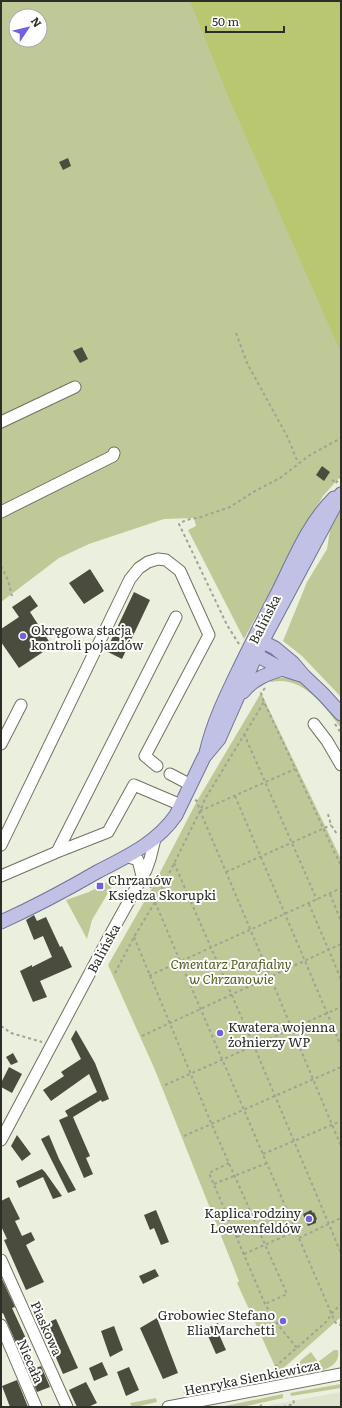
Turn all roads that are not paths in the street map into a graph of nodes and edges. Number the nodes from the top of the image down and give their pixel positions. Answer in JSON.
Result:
{"nodes":[{"id":1,"x":75,"y":387,"type":"dead end"},
{"id":2,"x":1,"y":422,"type":"edge"},
{"id":3,"x":114,"y":453,"type":"dead end"},
{"id":4,"x":339,"y":490,"type":"edge"},
{"id":5,"x":1,"y":512,"type":"edge"},
{"id":6,"x":176,"y":617,"type":"dead end"},
{"id":7,"x":259,"y":640,"type":"junction"},
{"id":8,"x":257,"y":656,"type":"junction"},
{"id":9,"x":282,"y":669,"type":"junction"},
{"id":10,"x":304,"y":676,"type":"junction"},
{"id":11,"x":236,"y":702,"type":"junction"},
{"id":12,"x":21,"y":705,"type":"dead end"},
{"id":13,"x":337,"y":718,"type":"edge"},
{"id":14,"x":314,"y":724,"type":"dead end"},
{"id":15,"x":1,"y":744,"type":"edge"},
{"id":16,"x":204,"y":757,"type":"junction"},
{"id":17,"x":341,"y":765,"type":"edge"},
{"id":18,"x":157,"y":766,"type":"dead end"},
{"id":19,"x":170,"y":774,"type":"dead end"},
{"id":20,"x":191,"y":785,"type":"junction"},
{"id":21,"x":181,"y":805,"type":"junction"},
{"id":22,"x":155,"y":839,"type":"junction"},
{"id":23,"x":1,"y":845,"type":"edge"},
{"id":24,"x":57,"y":852,"type":"junction"},
{"id":25,"x":123,"y":858,"type":"junction"},
{"id":26,"x":1,"y":876,"type":"edge"},
{"id":27,"x":144,"y":880,"type":"junction"},
{"id":28,"x":1,"y":922,"type":"edge"},
{"id":29,"x":1,"y":1140,"type":"edge"},
{"id":30,"x":1,"y":1260,"type":"edge"},
{"id":31,"x":1,"y":1325,"type":"edge"},
{"id":32,"x":341,"y":1374,"type":"edge"},
{"id":33,"x":185,"y":1405,"type":"edge"},
{"id":34,"x":36,"y":1407,"type":"edge"},
{"id":35,"x":67,"y":1407,"type":"edge"},
{"id":36,"x":168,"y":1407,"type":"edge"}],
"edges":[{"from":1,"to":2,"type":"street"},
{"from":3,"to":5,"type":"street"},
{"from":4,"to":7,"type":"main road","name":"Balińska"},
{"from":6,"to":24,"type":"street"},
{"from":7,"to":8,"type":"main road","name":"Balińska"},
{"from":7,"to":10,"type":"main road"},
{"from":8,"to":9,"type":"main road"},
{"from":8,"to":11,"type":"main road","name":"Balińska"},
{"from":8,"to":16,"type":"main road","name":"Balińska"},
{"from":9,"to":10,"type":"main road"},
{"from":9,"to":11,"type":"main road"},
{"from":10,"to":13,"type":"main road"},
{"from":11,"to":16,"type":"main road","name":"Balińska"},
{"from":12,"to":15,"type":"street"},
{"from":14,"to":17,"type":"street"},
{"from":16,"to":20,"type":"main road","name":"Balińska"},
{"from":18,"to":23,"type":"street"},
{"from":19,"to":20,"type":"street"},
{"from":20,"to":21,"type":"main road","name":"Balińska"},
{"from":21,"to":22,"type":"main road","name":"Balińska"},
{"from":21,"to":24,"type":"street"},
{"from":22,"to":25,"type":"main road"},
{"from":22,"to":27,"type":"street","name":"Balińska"},
{"from":24,"to":26,"type":"street"},
{"from":25,"to":27,"type":"street"},
{"from":25,"to":28,"type":"main road"},
{"from":27,"to":29,"type":"street","name":"Balińska"},
{"from":30,"to":35,"type":"street","name":"Piaskowa"},
{"from":31,"to":34,"type":"street","name":"Niecała"},
{"from":32,"to":33,"type":"street","name":"Henryka Sienkiewicza"},
{"from":33,"to":36,"type":"street","name":"Henryka Sienkiewicza"}]}
